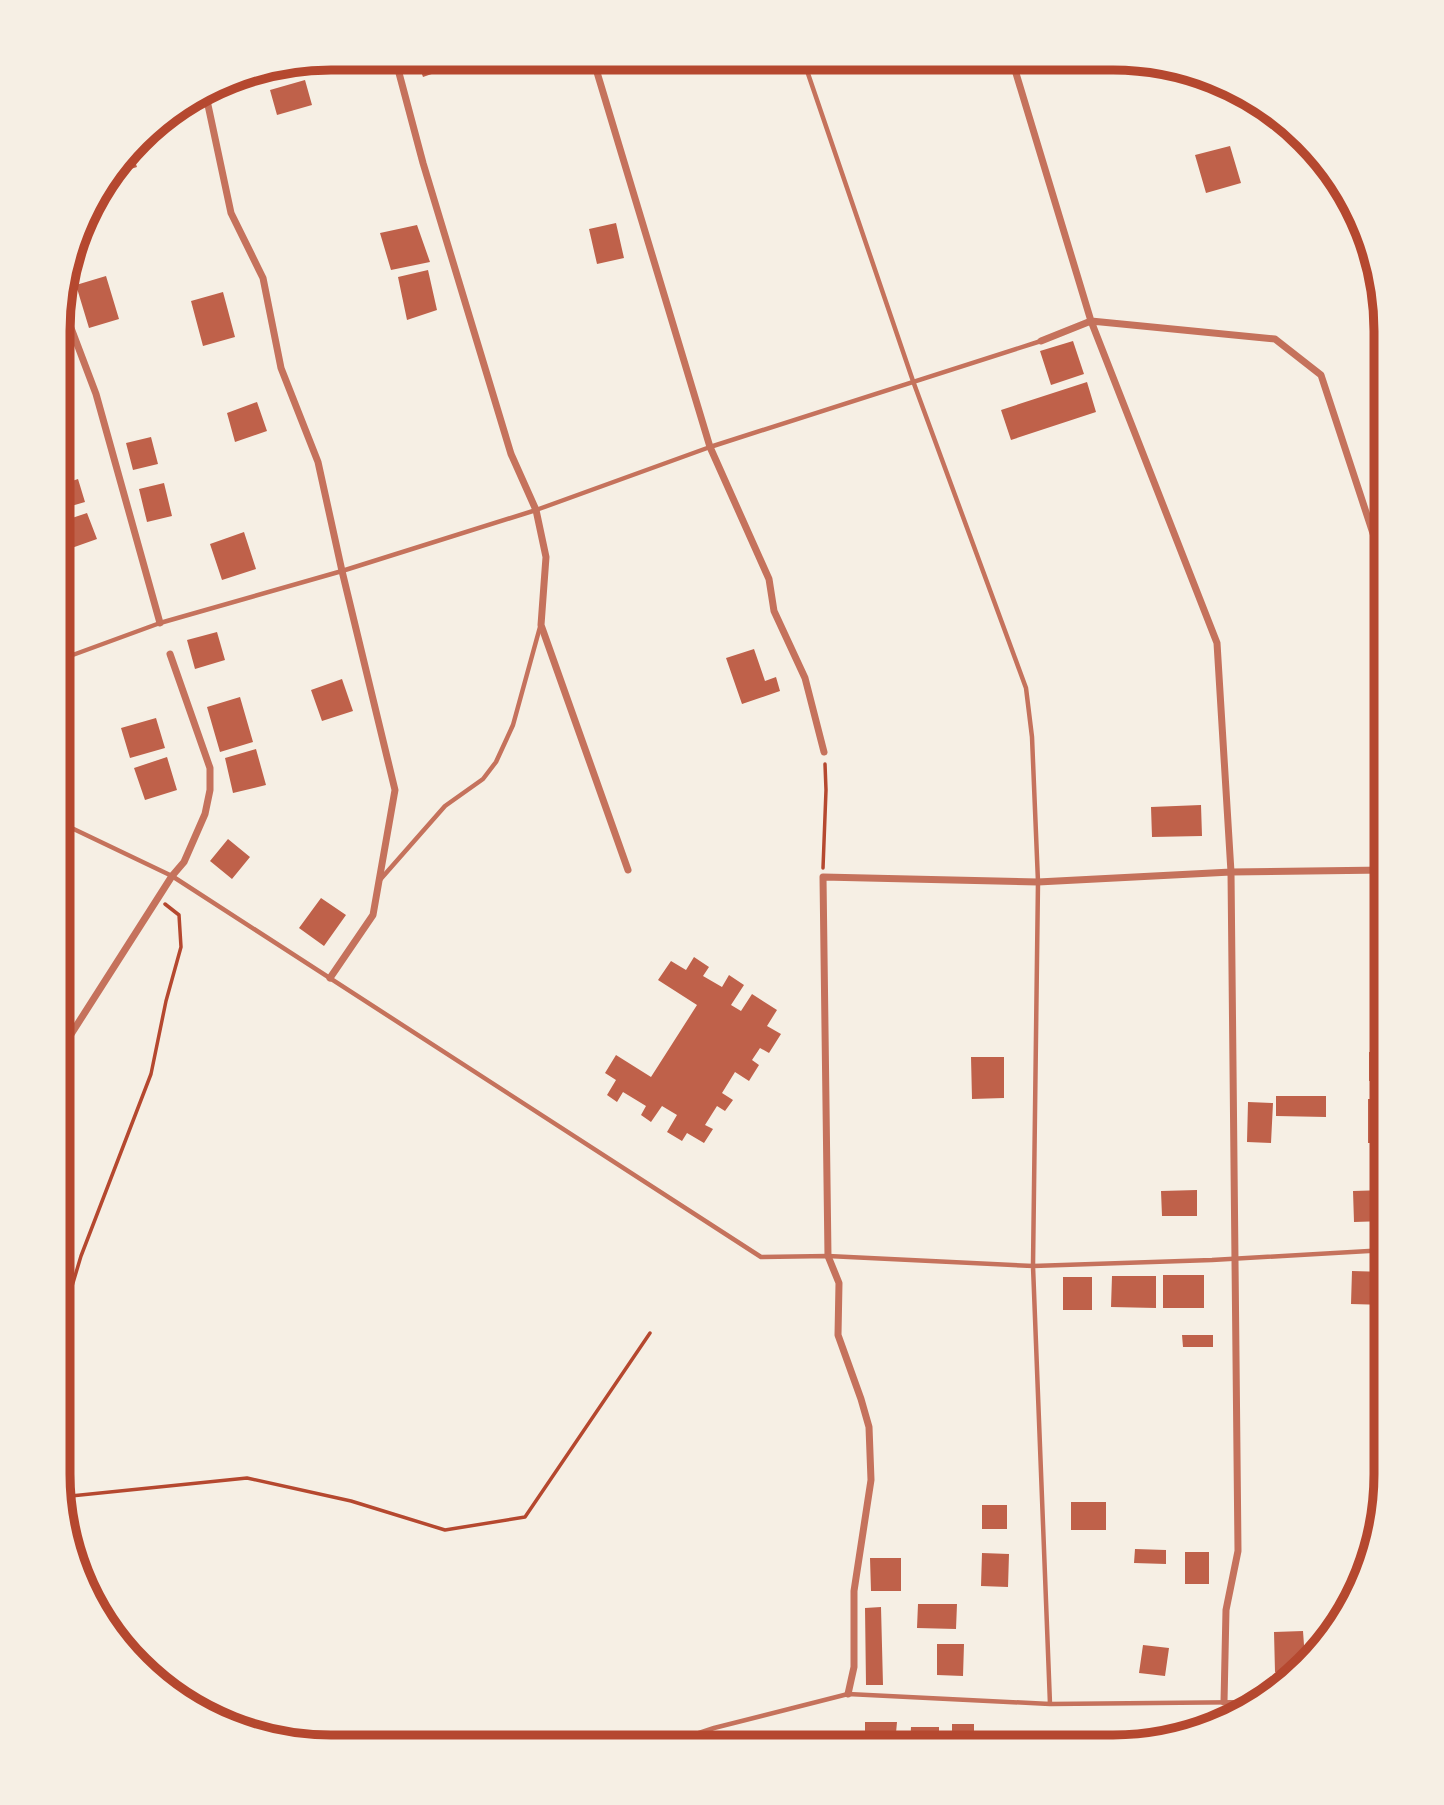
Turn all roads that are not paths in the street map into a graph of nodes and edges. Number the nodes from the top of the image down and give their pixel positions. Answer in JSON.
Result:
{"nodes":[{"id":1,"x":398,"y":70,"type":"edge"},
{"id":2,"x":597,"y":70,"type":"edge"},
{"id":3,"x":807,"y":70,"type":"edge"},
{"id":4,"x":1015,"y":70,"type":"edge"},
{"id":5,"x":207,"y":101,"type":"edge"},
{"id":6,"x":1091,"y":321,"type":"junction"},
{"id":7,"x":70,"y":326,"type":"edge"},
{"id":8,"x":1041,"y":341,"type":"joint"},
{"id":9,"x":913,"y":381,"type":"junction"},
{"id":10,"x":710,"y":447,"type":"junction"},
{"id":11,"x":536,"y":510,"type":"junction"},
{"id":12,"x":1374,"y":536,"type":"edge"},
{"id":13,"x":342,"y":570,"type":"junction"},
{"id":14,"x":160,"y":623,"type":"junction"},
{"id":15,"x":541,"y":625,"type":"junction"},
{"id":16,"x":170,"y":654,"type":"dead end"},
{"id":17,"x":70,"y":656,"type":"edge"},
{"id":18,"x":824,"y":752,"type":"road end"},
{"id":19,"x":70,"y":827,"type":"edge"},
{"id":20,"x":628,"y":870,"type":"dead end"},
{"id":21,"x":1374,"y":870,"type":"edge"},
{"id":22,"x":1231,"y":872,"type":"junction"},
{"id":23,"x":172,"y":876,"type":"junction"},
{"id":24,"x":379,"y":881,"type":"junction"},
{"id":25,"x":1038,"y":882,"type":"junction"},
{"id":26,"x":330,"y":978,"type":"junction"},
{"id":27,"x":70,"y":1036,"type":"edge"},
{"id":28,"x":1374,"y":1251,"type":"edge"},
{"id":29,"x":828,"y":1256,"type":"junction"},
{"id":30,"x":1235,"y":1259,"type":"junction"},
{"id":31,"x":1032,"y":1266,"type":"junction"},
{"id":32,"x":848,"y":1695,"type":"junction"},
{"id":33,"x":1224,"y":1702,"type":"junction"},
{"id":34,"x":1240,"y":1702,"type":"edge"},
{"id":35,"x":1050,"y":1704,"type":"junction"},
{"id":36,"x":692,"y":1735,"type":"edge"}],
"edges":[{"from":1,"to":11,"type":"street"},
{"from":2,"to":10,"type":"street"},
{"from":3,"to":9,"type":"lane"},
{"from":4,"to":6,"type":"street"},
{"from":5,"to":13,"type":"street"},
{"from":6,"to":8,"type":"street"},
{"from":6,"to":12,"type":"street"},
{"from":6,"to":22,"type":"street"},
{"from":7,"to":14,"type":"street"},
{"from":8,"to":9,"type":"lane"},
{"from":9,"to":10,"type":"lane"},
{"from":9,"to":25,"type":"lane"},
{"from":10,"to":11,"type":"lane"},
{"from":10,"to":18,"type":"street"},
{"from":11,"to":13,"type":"lane"},
{"from":11,"to":15,"type":"street"},
{"from":13,"to":14,"type":"lane"},
{"from":13,"to":24,"type":"street"},
{"from":14,"to":17,"type":"lane"},
{"from":15,"to":20,"type":"street"},
{"from":15,"to":24,"type":"lane"},
{"from":16,"to":23,"type":"street"},
{"from":19,"to":23,"type":"lane"},
{"from":21,"to":22,"type":"street"},
{"from":22,"to":25,"type":"street"},
{"from":22,"to":30,"type":"street"},
{"from":23,"to":26,"type":"lane"},
{"from":23,"to":27,"type":"street"},
{"from":24,"to":26,"type":"street"},
{"from":25,"to":29,"type":"street"},
{"from":25,"to":31,"type":"lane"},
{"from":26,"to":29,"type":"lane"},
{"from":28,"to":30,"type":"lane"},
{"from":29,"to":31,"type":"lane"},
{"from":29,"to":32,"type":"street"},
{"from":30,"to":31,"type":"lane"},
{"from":30,"to":33,"type":"street"},
{"from":31,"to":35,"type":"lane"},
{"from":32,"to":35,"type":"lane"},
{"from":32,"to":36,"type":"lane"},
{"from":33,"to":34,"type":"lane"},
{"from":33,"to":35,"type":"lane"}]}
